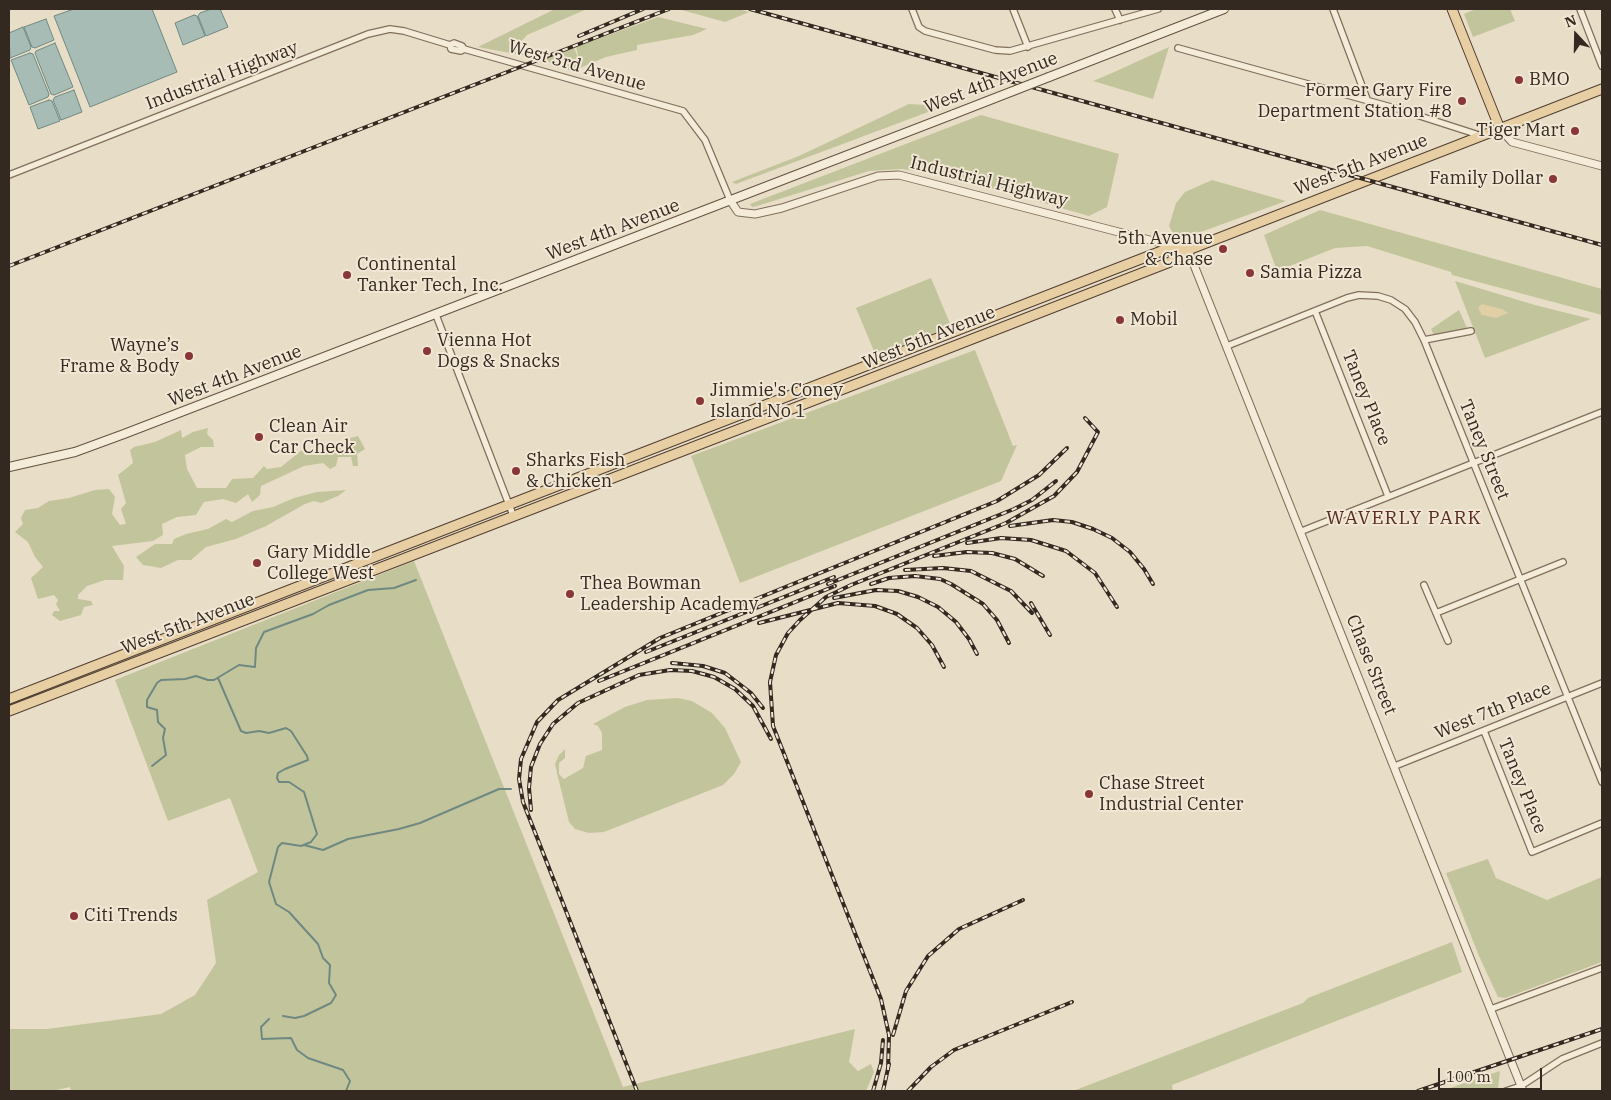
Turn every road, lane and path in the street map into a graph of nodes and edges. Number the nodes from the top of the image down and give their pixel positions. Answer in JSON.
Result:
{"nodes":[{"id":1,"x":912,"y":9,"type":"edge"},
{"id":2,"x":1013,"y":9,"type":"edge"},
{"id":3,"x":1115,"y":9,"type":"edge"},
{"id":4,"x":1158,"y":9,"type":"edge"},
{"id":5,"x":1224,"y":9,"type":"edge"},
{"id":6,"x":1333,"y":9,"type":"edge"},
{"id":7,"x":1452,"y":9,"type":"edge"},
{"id":8,"x":1580,"y":9,"type":"edge"},
{"id":9,"x":1120,"y":20,"type":"junction"},
{"id":10,"x":1028,"y":47,"type":"junction"},
{"id":11,"x":1178,"y":48,"type":"dead end"},
{"id":12,"x":464,"y":49,"type":"joint"},
{"id":13,"x":1602,"y":66,"type":"edge"},
{"id":14,"x":1602,"y":89,"type":"edge"},
{"id":15,"x":1368,"y":102,"type":"junction"},
{"id":16,"x":1500,"y":129,"type":"junction"},
{"id":17,"x":1482,"y":136,"type":"junction"},
{"id":18,"x":1602,"y":166,"type":"edge"},
{"id":19,"x":9,"y":175,"type":"edge"},
{"id":20,"x":730,"y":200,"type":"junction"},
{"id":21,"x":1188,"y":250,"type":"junction"},
{"id":22,"x":1040,"y":298,"type":"junction"},
{"id":23,"x":1044,"y":310,"type":"junction"},
{"id":24,"x":1315,"y":311,"type":"junction"},
{"id":25,"x":436,"y":314,"type":"junction"},
{"id":26,"x":1471,"y":331,"type":"dead end"},
{"id":27,"x":1424,"y":340,"type":"junction"},
{"id":28,"x":1227,"y":346,"type":"junction"},
{"id":29,"x":874,"y":363,"type":"junction"},
{"id":30,"x":878,"y":375,"type":"junction"},
{"id":31,"x":1602,"y":412,"type":"edge"},
{"id":32,"x":620,"y":461,"type":"junction"},
{"id":33,"x":1473,"y":462,"type":"junction"},
{"id":34,"x":9,"y":467,"type":"edge"},
{"id":35,"x":625,"y":472,"type":"junction"},
{"id":36,"x":1388,"y":496,"type":"junction"},
{"id":37,"x":509,"y":504,"type":"junction"},
{"id":38,"x":513,"y":516,"type":"junction"},
{"id":39,"x":1302,"y":531,"type":"junction"},
{"id":40,"x":1563,"y":562,"type":"dead end"},
{"id":41,"x":1520,"y":579,"type":"junction"},
{"id":42,"x":1424,"y":585,"type":"dead end"},
{"id":43,"x":1436,"y":613,"type":"junction"},
{"id":44,"x":180,"y":632,"type":"junction"},
{"id":45,"x":1448,"y":641,"type":"dead end"},
{"id":46,"x":185,"y":643,"type":"junction"},
{"id":47,"x":1602,"y":683,"type":"edge"},
{"id":48,"x":1568,"y":697,"type":"junction"},
{"id":49,"x":9,"y":698,"type":"edge"},
{"id":50,"x":9,"y":712,"type":"edge"},
{"id":51,"x":1484,"y":731,"type":"junction"},
{"id":52,"x":1395,"y":766,"type":"junction"},
{"id":53,"x":1602,"y":782,"type":"edge"},
{"id":54,"x":1602,"y":823,"type":"edge"},
{"id":55,"x":1602,"y":968,"type":"edge"},
{"id":56,"x":1491,"y":1009,"type":"junction"},
{"id":57,"x":1602,"y":1043,"type":"edge"},
{"id":58,"x":1522,"y":1089,"type":"edge"},
{"id":59,"x":1506,"y":1091,"type":"edge"}],
"edges":[{"from":1,"to":10,"type":"street"},
{"from":2,"to":10,"type":"street"},
{"from":3,"to":9,"type":"street"},
{"from":4,"to":9,"type":"street"},
{"from":5,"to":20,"type":"main road","name":"West 4th Avenue","bridge":true},
{"from":6,"to":15,"type":"street"},
{"from":7,"to":16,"type":"main road"},
{"from":8,"to":13,"type":"street"},
{"from":9,"to":10,"type":"street"},
{"from":11,"to":15,"type":"street"},
{"from":12,"to":19,"type":"street","name":"Industrial Highway"},
{"from":12,"to":20,"type":"street","name":"West 3rd Avenue"},
{"from":14,"to":16,"type":"main road","name":"West 5th Avenue"},
{"from":15,"to":17,"type":"street"},
{"from":16,"to":17,"type":"main road","name":"West 5th Avenue"},
{"from":16,"to":18,"type":"street"},
{"from":17,"to":21,"type":"main road","name":"West 5th Avenue"},
{"from":20,"to":21,"type":"street","name":"Industrial Highway"},
{"from":20,"to":25,"type":"main road","name":"West 4th Avenue"},
{"from":21,"to":22,"type":"main road","name":"West 5th Avenue"},
{"from":21,"to":23,"type":"main road","name":"West 5th Avenue"},
{"from":21,"to":28,"type":"street","name":"Chase Street"},
{"from":22,"to":23,"type":"main road"},
{"from":22,"to":29,"type":"main road","name":"West 5th Avenue"},
{"from":23,"to":30,"type":"main road","name":"West 5th Avenue"},
{"from":24,"to":27,"type":"street","name":"Taney Street"},
{"from":24,"to":28,"type":"street","name":"Taney Street"},
{"from":24,"to":36,"type":"street","name":"Taney Place"},
{"from":25,"to":34,"type":"main road","name":"West 4th Avenue"},
{"from":25,"to":37,"type":"street"},
{"from":26,"to":27,"type":"street"},
{"from":27,"to":33,"type":"street","name":"Taney Street"},
{"from":28,"to":39,"type":"street","name":"Chase Street"},
{"from":29,"to":30,"type":"main road"},
{"from":29,"to":32,"type":"main road","name":"West 5th Avenue"},
{"from":30,"to":35,"type":"main road","name":"West 5th Avenue"},
{"from":31,"to":33,"type":"street"},
{"from":32,"to":35,"type":"main road"},
{"from":32,"to":37,"type":"main road","name":"West 5th Avenue"},
{"from":33,"to":36,"type":"street"},
{"from":33,"to":41,"type":"street","name":"Taney Street"},
{"from":35,"to":38,"type":"main road","name":"West 5th Avenue"},
{"from":36,"to":39,"type":"street"},
{"from":37,"to":38,"type":"street"},
{"from":37,"to":44,"type":"main road","name":"West 5th Avenue"},
{"from":38,"to":46,"type":"main road","name":"West 5th Avenue"},
{"from":39,"to":52,"type":"street","name":"Chase Street"},
{"from":40,"to":41,"type":"street"},
{"from":41,"to":43,"type":"street"},
{"from":41,"to":48,"type":"street","name":"Taney Street"},
{"from":42,"to":43,"type":"street"},
{"from":43,"to":45,"type":"street"},
{"from":44,"to":46,"type":"main road"},
{"from":44,"to":49,"type":"main road","name":"West 5th Avenue"},
{"from":46,"to":50,"type":"main road","name":"West 5th Avenue"},
{"from":47,"to":48,"type":"street","name":"West 7th Place"},
{"from":48,"to":51,"type":"street","name":"West 7th Place"},
{"from":48,"to":53,"type":"street","name":"Taney Street"},
{"from":51,"to":52,"type":"street","name":"West 7th Place"},
{"from":51,"to":54,"type":"street","name":"Taney Place"},
{"from":52,"to":56,"type":"street","name":"Chase Street"},
{"from":55,"to":56,"type":"street"},
{"from":56,"to":58,"type":"street","name":"Chase Street"},
{"from":57,"to":58,"type":"street"},
{"from":58,"to":59,"type":"street"}]}
